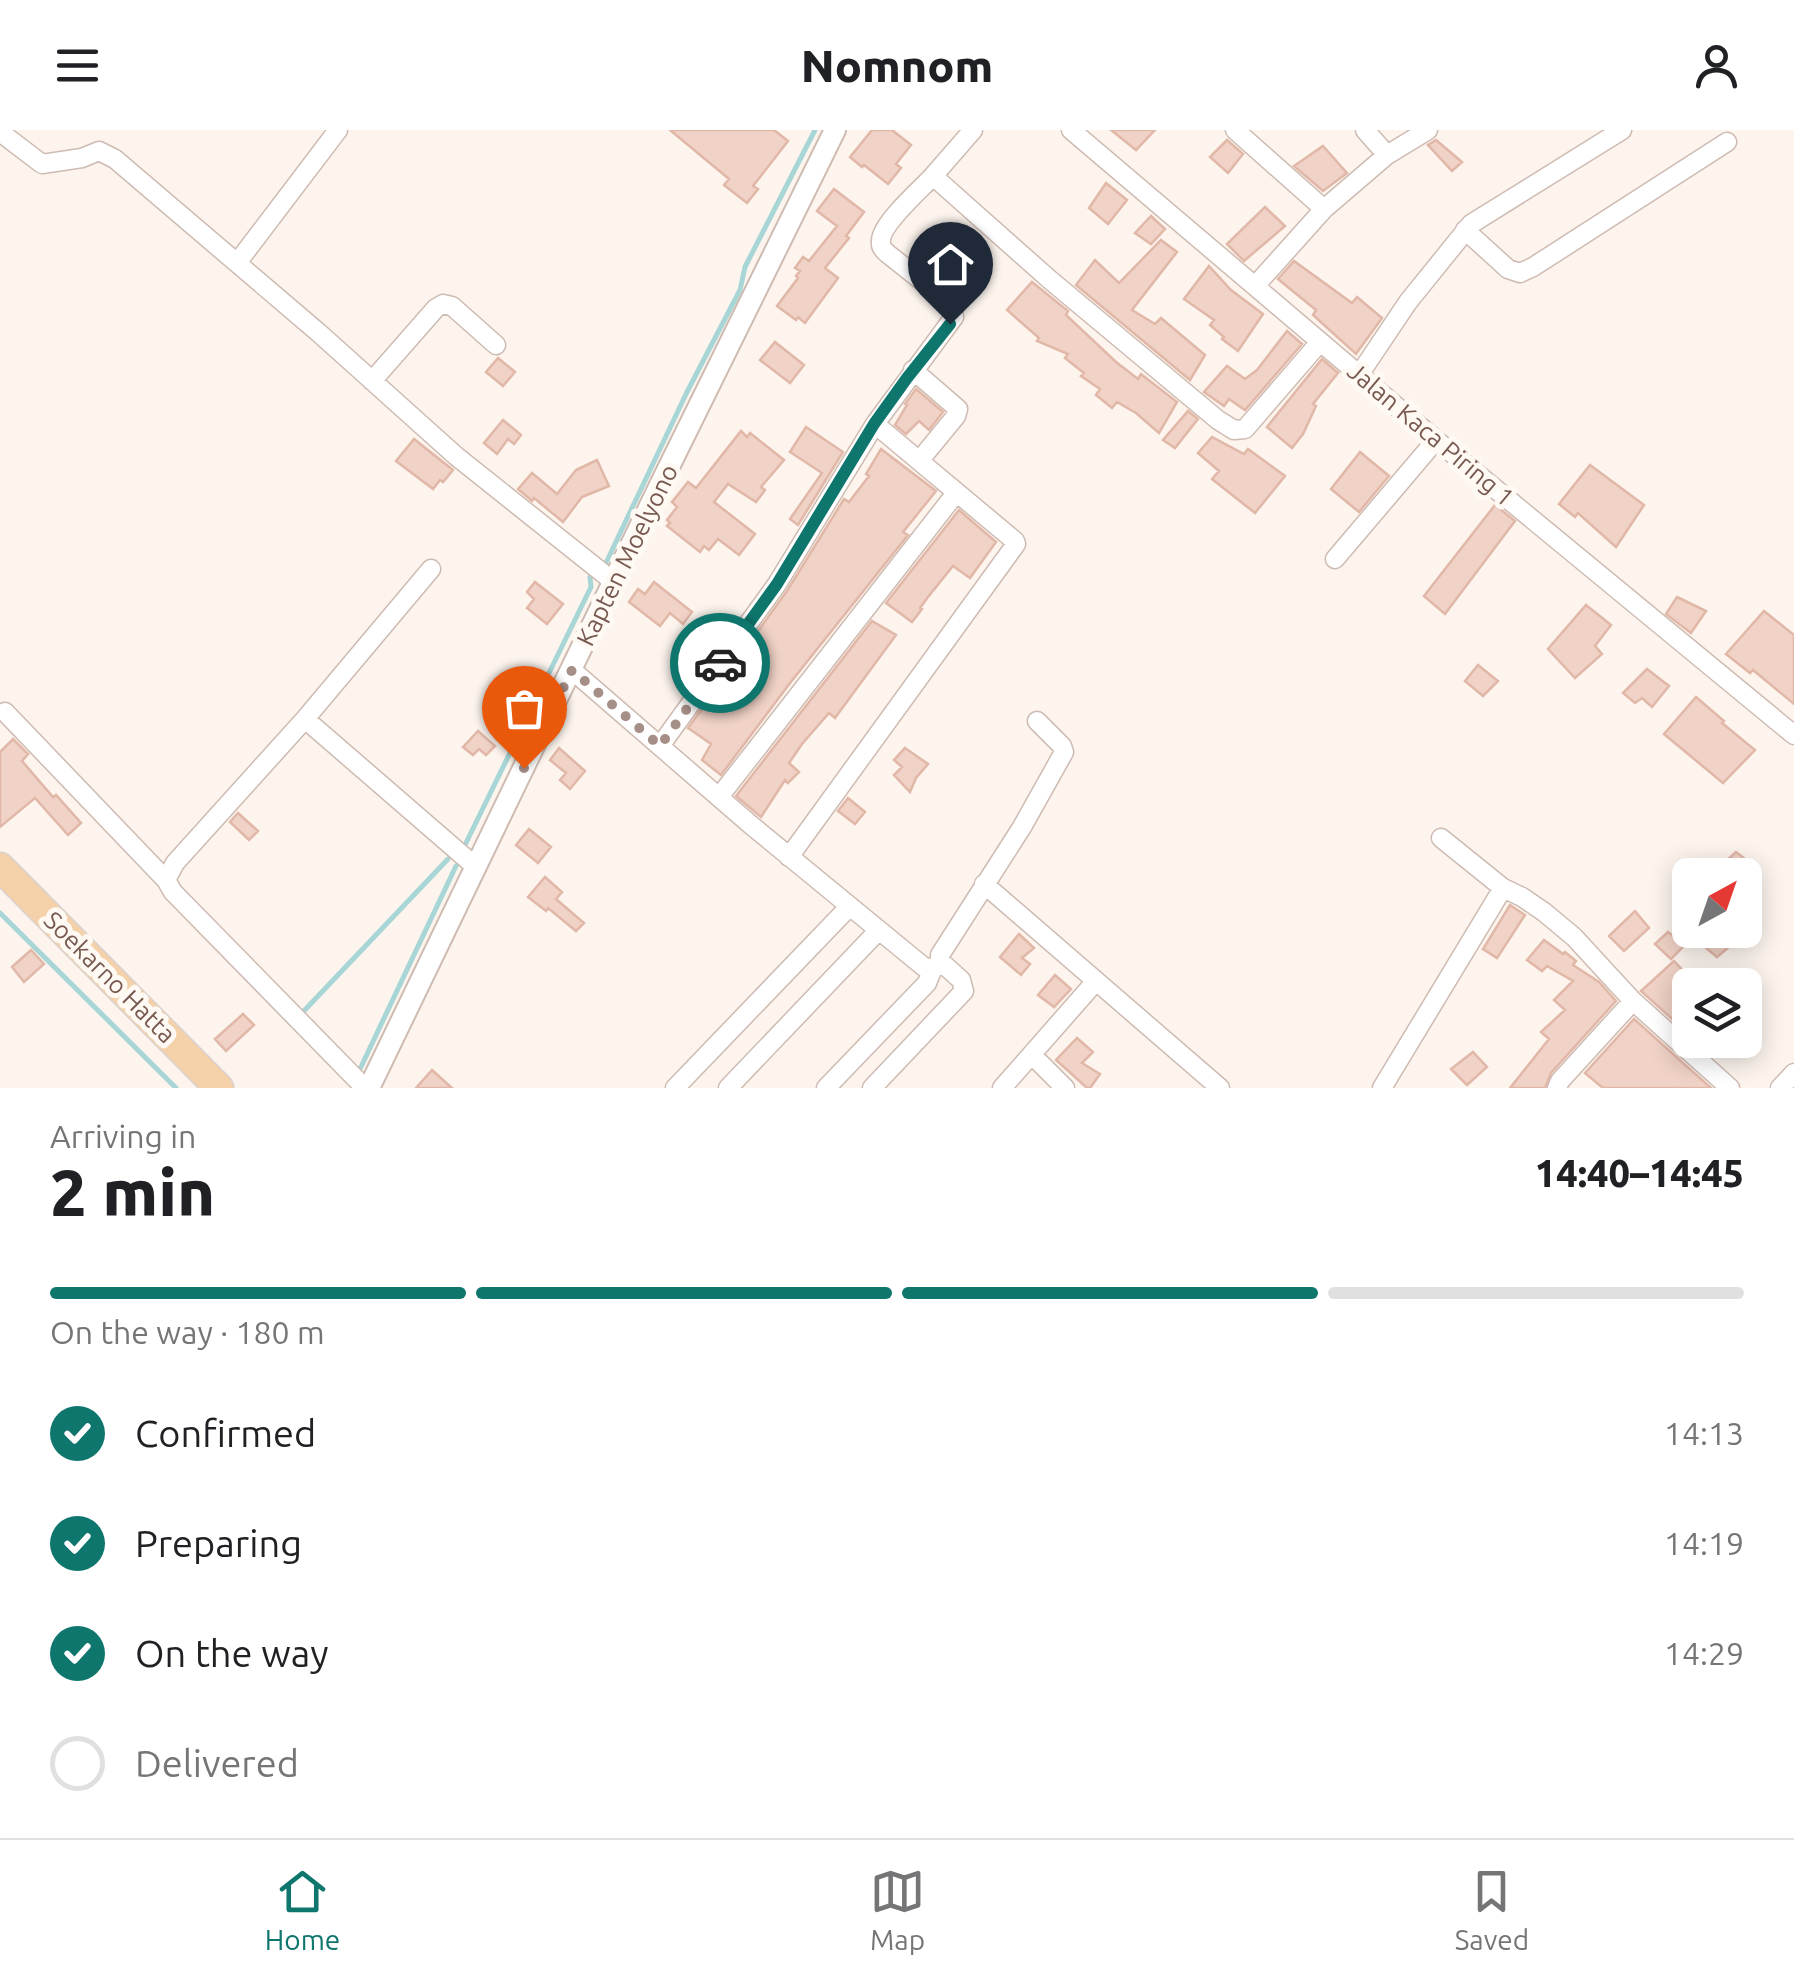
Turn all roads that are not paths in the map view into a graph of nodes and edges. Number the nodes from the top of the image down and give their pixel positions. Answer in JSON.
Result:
{"nodes":[{"id":1,"x":338,"y":130,"type":"edge"},
{"id":2,"x":834,"y":130,"type":"edge"},
{"id":3,"x":973,"y":130,"type":"edge"},
{"id":4,"x":1071,"y":130,"type":"edge"},
{"id":5,"x":1235,"y":130,"type":"edge"},
{"id":6,"x":1365,"y":130,"type":"edge"},
{"id":7,"x":1428,"y":130,"type":"edge"},
{"id":8,"x":1622,"y":130,"type":"edge"},
{"id":9,"x":0,"y":132,"type":"edge"},
{"id":10,"x":1726,"y":142,"type":"dead end"},
{"id":11,"x":1386,"y":155,"type":"junction"},
{"id":12,"x":933,"y":176,"type":"junction"},
{"id":13,"x":1324,"y":209,"type":"junction"},
{"id":14,"x":1465,"y":230,"type":"junction"},
{"id":15,"x":237,"y":263,"type":"junction"},
{"id":16,"x":1254,"y":286,"type":"junction"},
{"id":17,"x":1320,"y":342,"type":"junction"},
{"id":18,"x":496,"y":345,"type":"dead end"},
{"id":19,"x":914,"y":370,"type":"junction"},
{"id":20,"x":1360,"y":375,"type":"junction"},
{"id":21,"x":372,"y":381,"type":"junction"},
{"id":22,"x":874,"y":424,"type":"junction"},
{"id":23,"x":1436,"y":440,"type":"junction"},
{"id":24,"x":919,"y":461,"type":"junction"},
{"id":25,"x":956,"y":492,"type":"junction"},
{"id":26,"x":1335,"y":559,"type":"dead end"},
{"id":27,"x":432,"y":569,"type":"dead end"},
{"id":28,"x":614,"y":582,"type":"junction"},
{"id":29,"x":572,"y":670,"type":"junction"},
{"id":30,"x":5,"y":712,"type":"dead end"},
{"id":31,"x":305,"y":719,"type":"junction"},
{"id":32,"x":1037,"y":721,"type":"dead end"},
{"id":33,"x":1794,"y":734,"type":"edge"},
{"id":34,"x":660,"y":746,"type":"junction"},
{"id":35,"x":718,"y":798,"type":"junction"},
{"id":36,"x":1441,"y":838,"type":"dead end"},
{"id":37,"x":790,"y":857,"type":"junction"},
{"id":38,"x":0,"y":867,"type":"edge"},
{"id":39,"x":476,"y":867,"type":"junction"},
{"id":40,"x":166,"y":880,"type":"junction"},
{"id":41,"x":984,"y":884,"type":"junction"},
{"id":42,"x":1503,"y":888,"type":"junction"},
{"id":43,"x":850,"y":906,"type":"junction"},
{"id":44,"x":879,"y":930,"type":"junction"},
{"id":45,"x":938,"y":966,"type":"junction"},
{"id":46,"x":1096,"y":982,"type":"junction"},
{"id":47,"x":1634,"y":1001,"type":"junction"},
{"id":48,"x":1032,"y":1055,"type":"junction"},
{"id":49,"x":1794,"y":1073,"type":"edge"},
{"id":50,"x":219,"y":1088,"type":"edge"},
{"id":51,"x":367,"y":1088,"type":"edge"},
{"id":52,"x":676,"y":1088,"type":"edge"},
{"id":53,"x":728,"y":1088,"type":"edge"},
{"id":54,"x":826,"y":1088,"type":"edge"},
{"id":55,"x":872,"y":1088,"type":"edge"},
{"id":56,"x":1002,"y":1088,"type":"edge"},
{"id":57,"x":1065,"y":1088,"type":"edge"},
{"id":58,"x":1220,"y":1088,"type":"edge"},
{"id":59,"x":1382,"y":1088,"type":"edge"},
{"id":60,"x":1557,"y":1088,"type":"edge"},
{"id":61,"x":1730,"y":1088,"type":"edge"},
{"id":62,"x":1780,"y":1088,"type":"edge"}],
"edges":[{"from":1,"to":15,"type":"street"},
{"from":2,"to":28,"type":"street","name":"Kapten Moelyono"},
{"from":3,"to":12,"type":"street"},
{"from":4,"to":16,"type":"street","name":"Jalan Kaca Piring 1"},
{"from":5,"to":13,"type":"street"},
{"from":6,"to":11,"type":"street"},
{"from":7,"to":11,"type":"street"},
{"from":8,"to":14,"type":"street"},
{"from":9,"to":15,"type":"street"},
{"from":10,"to":14,"type":"street"},
{"from":11,"to":13,"type":"street"},
{"from":12,"to":17,"type":"street"},
{"from":12,"to":19,"type":"street"},
{"from":13,"to":16,"type":"street"},
{"from":14,"to":20,"type":"street"},
{"from":15,"to":21,"type":"street"},
{"from":16,"to":17,"type":"street","name":"Jalan Kaca Piring 1"},
{"from":17,"to":20,"type":"street","name":"Jalan Kaca Piring 1"},
{"from":18,"to":21,"type":"street"},
{"from":19,"to":22,"type":"street"},
{"from":19,"to":24,"type":"street"},
{"from":20,"to":23,"type":"street","name":"Jalan Kaca Piring 1"},
{"from":21,"to":28,"type":"street"},
{"from":22,"to":24,"type":"street"},
{"from":22,"to":34,"type":"street"},
{"from":23,"to":26,"type":"street"},
{"from":23,"to":33,"type":"street","name":"Jalan Kaca Piring 1"},
{"from":24,"to":25,"type":"street"},
{"from":25,"to":35,"type":"street"},
{"from":25,"to":37,"type":"street"},
{"from":27,"to":31,"type":"street"},
{"from":28,"to":29,"type":"street","name":"Kapten Moelyono"},
{"from":29,"to":34,"type":"street"},
{"from":29,"to":39,"type":"street","name":"Kapten Moelyono"},
{"from":30,"to":40,"type":"street"},
{"from":31,"to":39,"type":"street"},
{"from":31,"to":40,"type":"street"},
{"from":32,"to":41,"type":"street"},
{"from":34,"to":35,"type":"street"},
{"from":35,"to":37,"type":"street"},
{"from":36,"to":42,"type":"street"},
{"from":37,"to":43,"type":"street"},
{"from":38,"to":50,"type":"main road","name":"Soekarno Hatta"},
{"from":39,"to":51,"type":"street","name":"Kapten Moelyono"},
{"from":40,"to":51,"type":"street"},
{"from":41,"to":45,"type":"street"},
{"from":41,"to":46,"type":"street"},
{"from":42,"to":47,"type":"street"},
{"from":42,"to":59,"type":"street"},
{"from":43,"to":44,"type":"street"},
{"from":43,"to":52,"type":"street"},
{"from":44,"to":45,"type":"street"},
{"from":44,"to":53,"type":"street"},
{"from":45,"to":54,"type":"street"},
{"from":45,"to":55,"type":"street"},
{"from":46,"to":48,"type":"street"},
{"from":46,"to":58,"type":"street"},
{"from":47,"to":60,"type":"street"},
{"from":47,"to":61,"type":"street"},
{"from":48,"to":56,"type":"street"},
{"from":48,"to":57,"type":"street"},
{"from":49,"to":62,"type":"street"}]}
